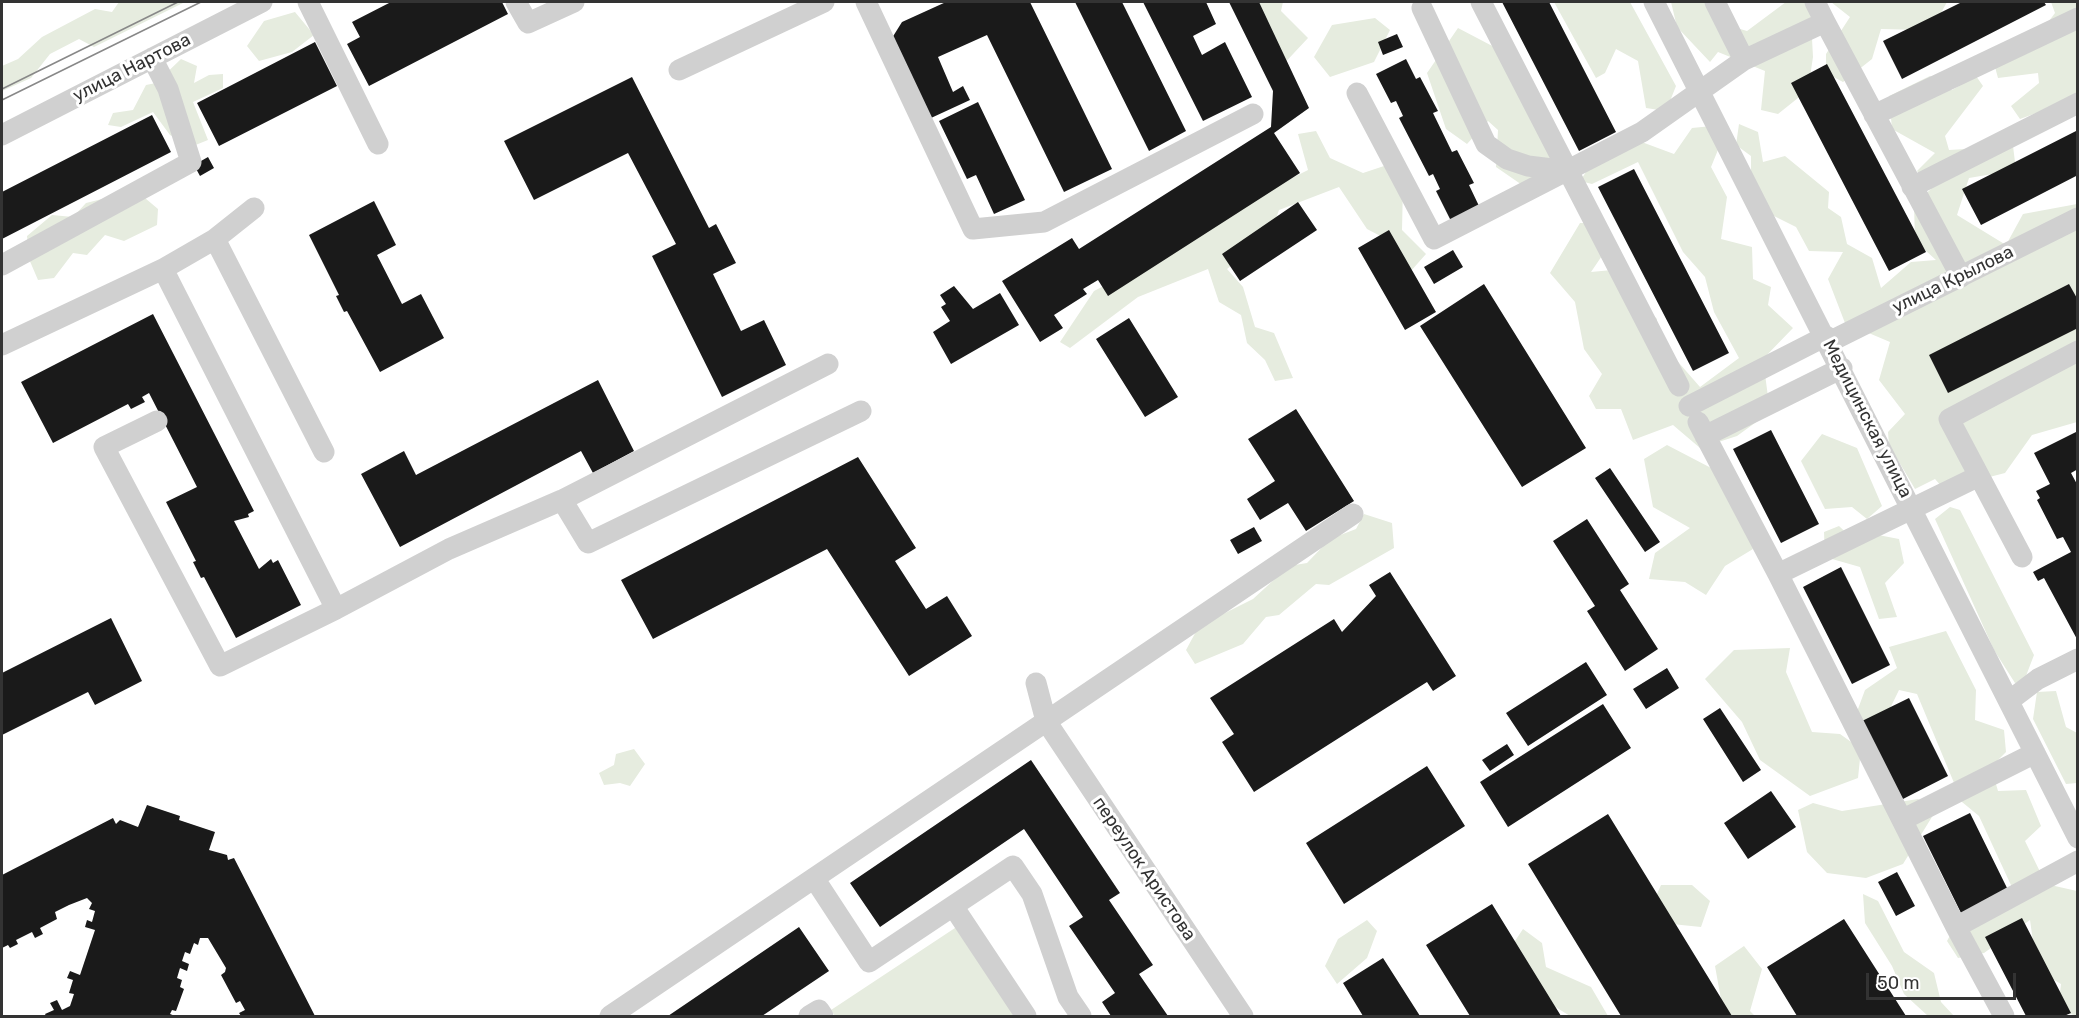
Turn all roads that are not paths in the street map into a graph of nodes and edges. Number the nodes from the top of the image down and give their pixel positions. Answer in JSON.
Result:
{"nodes":[{"id":1,"x":262,"y":2,"type":"edge"},
{"id":2,"x":308,"y":2,"type":"edge"},
{"id":3,"x":516,"y":2,"type":"edge"},
{"id":4,"x":574,"y":2,"type":"edge"},
{"id":5,"x":824,"y":2,"type":"edge"},
{"id":6,"x":866,"y":2,"type":"edge"},
{"id":7,"x":1481,"y":2,"type":"edge"},
{"id":8,"x":1654,"y":2,"type":"edge"},
{"id":9,"x":1714,"y":2,"type":"edge"},
{"id":10,"x":1815,"y":2,"type":"edge"},
{"id":11,"x":1422,"y":8,"type":"dead end"},
{"id":12,"x":2078,"y":18,"type":"edge"},
{"id":13,"x":1825,"y":22,"type":"junction"},
{"id":14,"x":152,"y":58,"type":"junction"},
{"id":15,"x":1744,"y":60,"type":"junction"},
{"id":16,"x":679,"y":70,"type":"dead end"},
{"id":17,"x":1701,"y":92,"type":"junction"},
{"id":18,"x":1357,"y":93,"type":"dead end"},
{"id":19,"x":2078,"y":104,"type":"edge"},
{"id":20,"x":1253,"y":114,"type":"dead end"},
{"id":21,"x":1874,"y":115,"type":"junction"},
{"id":22,"x":2,"y":135,"type":"edge"},
{"id":23,"x":378,"y":144,"type":"dead end"},
{"id":24,"x":1569,"y":171,"type":"junction"},
{"id":25,"x":1912,"y":187,"type":"junction"},
{"id":26,"x":254,"y":208,"type":"dead end"},
{"id":27,"x":2078,"y":218,"type":"edge"},
{"id":28,"x":215,"y":239,"type":"junction"},
{"id":29,"x":2,"y":265,"type":"edge"},
{"id":30,"x":163,"y":269,"type":"junction"},
{"id":31,"x":1961,"y":278,"type":"junction"},
{"id":32,"x":1827,"y":339,"type":"junction"},
{"id":33,"x":2,"y":345,"type":"edge"},
{"id":34,"x":2078,"y":351,"type":"edge"},
{"id":35,"x":828,"y":364,"type":"dead end"},
{"id":36,"x":1842,"y":368,"type":"junction"},
{"id":37,"x":1679,"y":386,"type":"dead end"},
{"id":38,"x":861,"y":411,"type":"dead end"},
{"id":39,"x":157,"y":421,"type":"dead end"},
{"id":40,"x":1698,"y":422,"type":"junction"},
{"id":41,"x":324,"y":452,"type":"dead end"},
{"id":42,"x":1979,"y":476,"type":"junction"},
{"id":43,"x":562,"y":500,"type":"junction"},
{"id":44,"x":1912,"y":509,"type":"junction"},
{"id":45,"x":1353,"y":514,"type":"dead end"},
{"id":46,"x":2022,"y":557,"type":"dead end"},
{"id":47,"x":1778,"y":574,"type":"junction"},
{"id":48,"x":336,"y":609,"type":"junction"},
{"id":49,"x":2078,"y":659,"type":"edge"},
{"id":50,"x":1036,"y":683,"type":"dead end"},
{"id":51,"x":2009,"y":701,"type":"junction"},
{"id":52,"x":1046,"y":721,"type":"junction"},
{"id":53,"x":2035,"y":753,"type":"junction"},
{"id":54,"x":2070,"y":804,"type":"edge"},
{"id":55,"x":1902,"y":820,"type":"junction"},
{"id":56,"x":2078,"y":838,"type":"edge"},
{"id":57,"x":2078,"y":861,"type":"edge"},
{"id":58,"x":814,"y":878,"type":"junction"},
{"id":59,"x":953,"y":906,"type":"junction"},
{"id":60,"x":1956,"y":927,"type":"junction"},
{"id":61,"x":610,"y":1017,"type":"edge"},
{"id":62,"x":809,"y":1017,"type":"edge"},
{"id":63,"x":823,"y":1017,"type":"edge"},
{"id":64,"x":1026,"y":1017,"type":"edge"},
{"id":65,"x":1081,"y":1017,"type":"edge"},
{"id":66,"x":1243,"y":1017,"type":"edge"},
{"id":67,"x":2004,"y":1017,"type":"edge"}],
"edges":[{"from":1,"to":14,"type":"street","name":"улица Нартова"},
{"from":2,"to":23,"type":"street"},
{"from":3,"to":4,"type":"street"},
{"from":5,"to":16,"type":"street"},
{"from":6,"to":20,"type":"street"},
{"from":7,"to":24,"type":"street"},
{"from":8,"to":17,"type":"street","name":"Медицинская улица"},
{"from":9,"to":15,"type":"street"},
{"from":10,"to":13,"type":"street"},
{"from":11,"to":24,"type":"street"},
{"from":12,"to":21,"type":"street"},
{"from":13,"to":15,"type":"street"},
{"from":13,"to":21,"type":"street"},
{"from":14,"to":22,"type":"street","name":"улица Нартова"},
{"from":14,"to":29,"type":"street"},
{"from":15,"to":17,"type":"street"},
{"from":17,"to":24,"type":"street"},
{"from":17,"to":32,"type":"street","name":"Медицинская улица"},
{"from":18,"to":24,"type":"street"},
{"from":19,"to":25,"type":"street"},
{"from":21,"to":25,"type":"street"},
{"from":24,"to":37,"type":"street"},
{"from":25,"to":31,"type":"street"},
{"from":26,"to":28,"type":"street"},
{"from":27,"to":31,"type":"street","name":"улица Крылова"},
{"from":28,"to":30,"type":"street"},
{"from":28,"to":41,"type":"street"},
{"from":30,"to":33,"type":"street"},
{"from":30,"to":48,"type":"street"},
{"from":31,"to":32,"type":"street","name":"улица Крылова"},
{"from":32,"to":36,"type":"street","name":"Медицинская улица"},
{"from":32,"to":40,"type":"street","name":"улица Крылова"},
{"from":34,"to":42,"type":"street"},
{"from":35,"to":43,"type":"street"},
{"from":36,"to":40,"type":"street"},
{"from":36,"to":44,"type":"street","name":"Медицинская улица"},
{"from":38,"to":43,"type":"street"},
{"from":39,"to":48,"type":"street"},
{"from":40,"to":47,"type":"street"},
{"from":42,"to":44,"type":"street"},
{"from":42,"to":46,"type":"street"},
{"from":43,"to":48,"type":"street"},
{"from":44,"to":47,"type":"street"},
{"from":44,"to":51,"type":"street","name":"Медицинская улица"},
{"from":45,"to":52,"type":"street"},
{"from":47,"to":55,"type":"street"},
{"from":49,"to":51,"type":"street"},
{"from":50,"to":52,"type":"street","name":"переулок Аристова"},
{"from":51,"to":53,"type":"street","name":"Медицинская улица"},
{"from":52,"to":58,"type":"street"},
{"from":52,"to":66,"type":"street","name":"переулок Аристова"},
{"from":53,"to":54,"type":"street","name":"Медицинская улица"},
{"from":53,"to":55,"type":"street"},
{"from":54,"to":56,"type":"street","name":"Медицинская улица"},
{"from":55,"to":60,"type":"street"},
{"from":57,"to":60,"type":"street"},
{"from":58,"to":59,"type":"street"},
{"from":58,"to":61,"type":"street"},
{"from":59,"to":64,"type":"street"},
{"from":59,"to":65,"type":"street"},
{"from":60,"to":67,"type":"street"},
{"from":62,"to":63,"type":"street"}]}
